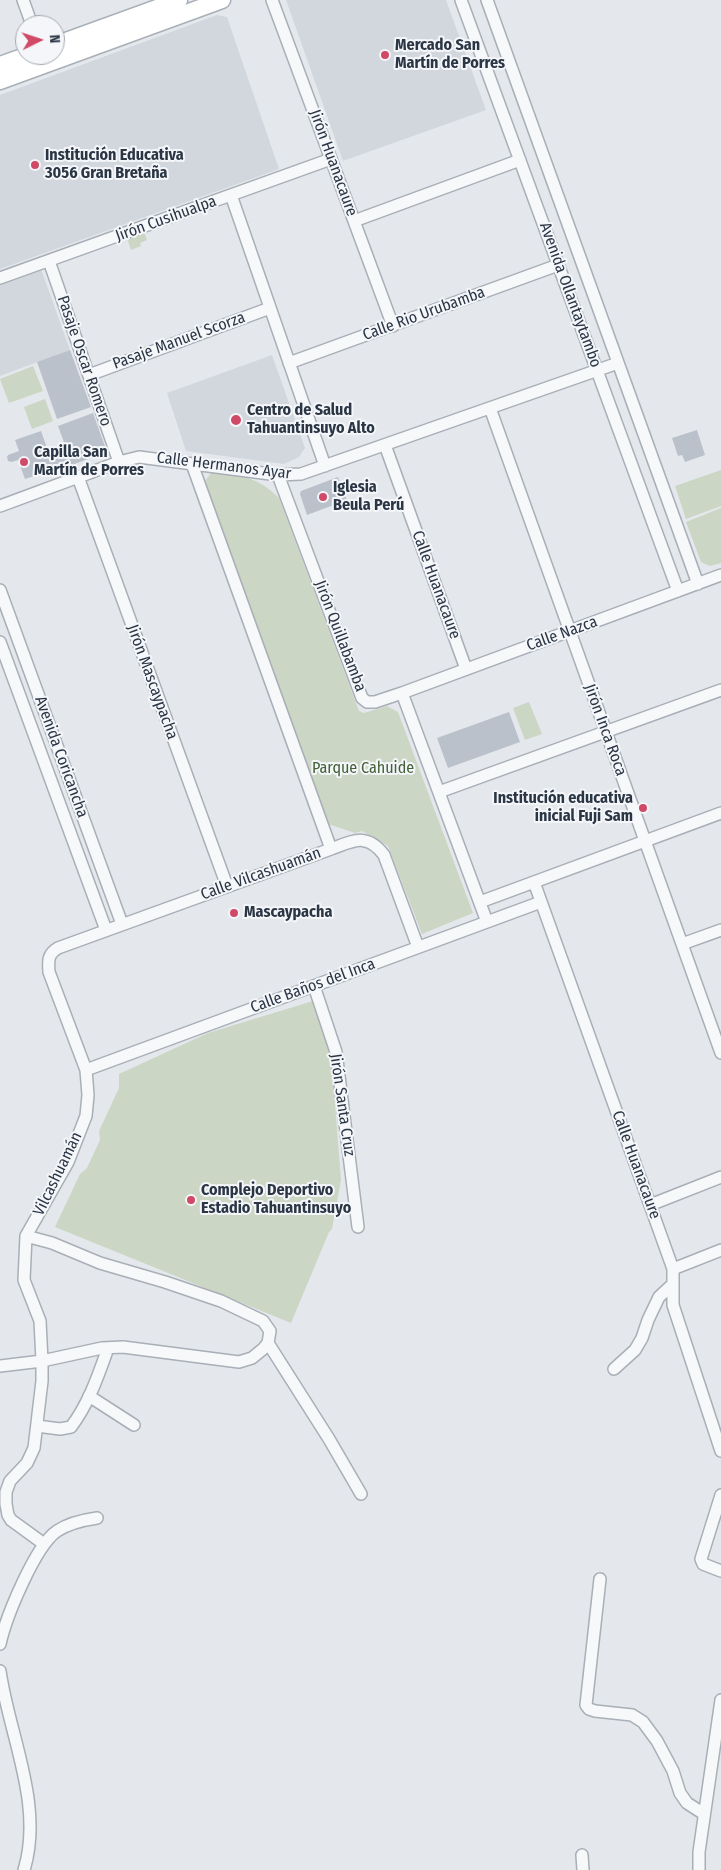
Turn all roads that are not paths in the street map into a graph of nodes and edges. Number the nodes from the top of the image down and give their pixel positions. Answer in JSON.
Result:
{"nodes":[{"id":1,"x":22,"y":0,"type":"edge"},
{"id":2,"x":179,"y":0,"type":"edge"},
{"id":3,"x":222,"y":0,"type":"edge"},
{"id":4,"x":272,"y":0,"type":"edge"},
{"id":5,"x":461,"y":0,"type":"edge"},
{"id":6,"x":488,"y":0,"type":"edge"},
{"id":7,"x":28,"y":15,"type":"edge"},
{"id":8,"x":65,"y":41,"type":"edge"},
{"id":9,"x":65,"y":53,"type":"edge"},
{"id":10,"x":15,"y":60,"type":"edge"},
{"id":11,"x":0,"y":65,"type":"edge"},
{"id":12,"x":34,"y":65,"type":"edge"},
{"id":13,"x":0,"y":81,"type":"edge"},
{"id":14,"x":331,"y":159,"type":"junction"},
{"id":15,"x":520,"y":160,"type":"junction"},
{"id":16,"x":231,"y":195,"type":"junction"},
{"id":17,"x":354,"y":221,"type":"junction"},
{"id":18,"x":49,"y":261,"type":"junction"},
{"id":19,"x":558,"y":265,"type":"junction"},
{"id":20,"x":0,"y":278,"type":"edge"},
{"id":21,"x":270,"y":308,"type":"junction"},
{"id":22,"x":393,"y":326,"type":"junction"},
{"id":23,"x":618,"y":362,"type":"junction"},
{"id":24,"x":290,"y":364,"type":"junction"},
{"id":25,"x":597,"y":370,"type":"junction"},
{"id":26,"x":88,"y":375,"type":"junction"},
{"id":27,"x":490,"y":408,"type":"junction"},
{"id":28,"x":386,"y":444,"type":"junction"},
{"id":29,"x":119,"y":462,"type":"junction"},
{"id":30,"x":192,"y":464,"type":"junction"},
{"id":31,"x":325,"y":466,"type":"junction"},
{"id":32,"x":278,"y":474,"type":"junction"},
{"id":33,"x":78,"y":477,"type":"junction"},
{"id":34,"x":0,"y":506,"type":"edge"},
{"id":35,"x":721,"y":575,"type":"edge"},
{"id":36,"x":698,"y":584,"type":"junction"},
{"id":37,"x":0,"y":590,"type":"edge"},
{"id":38,"x":678,"y":591,"type":"junction"},
{"id":39,"x":570,"y":631,"type":"junction"},
{"id":40,"x":0,"y":642,"type":"edge"},
{"id":41,"x":466,"y":669,"type":"junction"},
{"id":42,"x":721,"y":690,"type":"edge"},
{"id":43,"x":402,"y":693,"type":"junction"},
{"id":44,"x":606,"y":732,"type":"junction"},
{"id":45,"x":439,"y":792,"type":"junction"},
{"id":46,"x":721,"y":813,"type":"edge"},
{"id":47,"x":645,"y":841,"type":"junction"},
{"id":48,"x":331,"y":849,"type":"junction"},
{"id":49,"x":534,"y":882,"type":"junction"},
{"id":50,"x":227,"y":886,"type":"junction"},
{"id":51,"x":480,"y":902,"type":"junction"},
{"id":52,"x":541,"y":902,"type":"junction"},
{"id":53,"x":487,"y":922,"type":"junction"},
{"id":54,"x":122,"y":924,"type":"junction"},
{"id":55,"x":106,"y":930,"type":"junction"},
{"id":56,"x":721,"y":930,"type":"edge"},
{"id":57,"x":682,"y":944,"type":"junction"},
{"id":58,"x":418,"y":947,"type":"junction"},
{"id":59,"x":48,"y":960,"type":"joint"},
{"id":60,"x":314,"y":986,"type":"junction"},
{"id":61,"x":721,"y":1053,"type":"edge"},
{"id":62,"x":86,"y":1070,"type":"junction"},
{"id":63,"x":721,"y":1177,"type":"edge"},
{"id":64,"x":650,"y":1205,"type":"junction"},
{"id":65,"x":358,"y":1228,"type":"dead end"},
{"id":66,"x":26,"y":1236,"type":"junction"},
{"id":67,"x":721,"y":1250,"type":"edge"},
{"id":68,"x":673,"y":1269,"type":"junction"},
{"id":69,"x":673,"y":1284,"type":"junction"},
{"id":70,"x":268,"y":1343,"type":"junction"},
{"id":71,"x":108,"y":1348,"type":"junction"},
{"id":72,"x":42,"y":1361,"type":"junction"},
{"id":73,"x":0,"y":1366,"type":"edge"},
{"id":74,"x":614,"y":1369,"type":"dead end"},
{"id":75,"x":89,"y":1396,"type":"junction"},
{"id":76,"x":134,"y":1425,"type":"dead end"},
{"id":77,"x":37,"y":1426,"type":"junction"},
{"id":78,"x":721,"y":1451,"type":"edge"},
{"id":79,"x":361,"y":1494,"type":"dead end"},
{"id":80,"x":721,"y":1495,"type":"edge"},
{"id":81,"x":97,"y":1518,"type":"dead end"},
{"id":82,"x":44,"y":1544,"type":"junction"},
{"id":83,"x":721,"y":1571,"type":"edge"},
{"id":84,"x":600,"y":1578,"type":"dead end"},
{"id":85,"x":0,"y":1644,"type":"edge"},
{"id":86,"x":0,"y":1671,"type":"edge"},
{"id":87,"x":721,"y":1700,"type":"edge"},
{"id":88,"x":704,"y":1814,"type":"junction"},
{"id":89,"x":582,"y":1855,"type":"dead end"},
{"id":90,"x":24,"y":1870,"type":"edge"},
{"id":91,"x":583,"y":1870,"type":"edge"},
{"id":92,"x":699,"y":1870,"type":"edge"}],
"edges":[{"from":1,"to":7,"type":"street"},
{"from":2,"to":8,"type":"street"},
{"from":3,"to":9,"type":"street"},
{"from":4,"to":14,"type":"street","name":"Jirón Huanacaure"},
{"from":5,"to":15,"type":"street","name":"Avenida Ollantaytambo"},
{"from":6,"to":23,"type":"street","name":"Avenida Ollantaytambo"},
{"from":10,"to":11,"type":"street"},
{"from":12,"to":13,"type":"street"},
{"from":14,"to":16,"type":"street","name":"Jirón Cusihualpa"},
{"from":14,"to":17,"type":"street","name":"Jirón Huanacaure"},
{"from":15,"to":17,"type":"street"},
{"from":15,"to":19,"type":"street","name":"Avenida Ollantaytambo"},
{"from":16,"to":18,"type":"street","name":"Jirón Cusihualpa"},
{"from":16,"to":21,"type":"street"},
{"from":17,"to":22,"type":"street","name":"Jirón Huanacaure"},
{"from":18,"to":20,"type":"street","name":"Jirón Cusihualpa"},
{"from":18,"to":26,"type":"street","name":"Pasaje Oscar Romero"},
{"from":19,"to":22,"type":"street","name":"Calle Rio Urubamba"},
{"from":19,"to":25,"type":"street","name":"Avenida Ollantaytambo"},
{"from":21,"to":24,"type":"street"},
{"from":21,"to":26,"type":"street","name":"Pasaje Manuel Scorza"},
{"from":22,"to":24,"type":"street","name":"Calle Rio Urubamba"},
{"from":23,"to":25,"type":"street","name":"Calle Hermanos Ayar"},
{"from":23,"to":36,"type":"street","name":"Avenida Ollantaytambo"},
{"from":24,"to":31,"type":"street"},
{"from":25,"to":27,"type":"street","name":"Calle Hermanos Ayar"},
{"from":25,"to":38,"type":"street","name":"Avenida Ollantaytambo"},
{"from":26,"to":29,"type":"street","name":"Pasaje Oscar Romero"},
{"from":27,"to":28,"type":"street","name":"Calle Hermanos Ayar"},
{"from":27,"to":39,"type":"street","name":"Jirón Inca Roca"},
{"from":28,"to":31,"type":"street","name":"Calle Hermanos Ayar"},
{"from":28,"to":41,"type":"street","name":"Calle Huanacaure"},
{"from":29,"to":30,"type":"street","name":"Calle Hermanos Ayar"},
{"from":29,"to":33,"type":"street","name":"Calle Hermanos Ayar"},
{"from":30,"to":32,"type":"street","name":"Calle Hermanos Ayar"},
{"from":30,"to":48,"type":"street"},
{"from":31,"to":32,"type":"street","name":"Calle Hermanos Ayar"},
{"from":32,"to":43,"type":"street","name":"Jirón Quillabamba"},
{"from":33,"to":34,"type":"street","name":"Calle Hermanos Ayar"},
{"from":33,"to":50,"type":"street","name":"Jirón Mascaypacha"},
{"from":35,"to":36,"type":"street","name":"Calle Nazca"},
{"from":36,"to":38,"type":"street","name":"Calle Nazca"},
{"from":37,"to":54,"type":"street","name":"Avenida Coricancha"},
{"from":38,"to":39,"type":"street","name":"Calle Nazca"},
{"from":39,"to":41,"type":"street","name":"Calle Nazca"},
{"from":39,"to":44,"type":"street","name":"Jirón Inca Roca"},
{"from":40,"to":55,"type":"street","name":"Avenida Coricancha"},
{"from":41,"to":43,"type":"street","name":"Calle Nazca"},
{"from":42,"to":44,"type":"street"},
{"from":43,"to":45,"type":"street"},
{"from":44,"to":45,"type":"street"},
{"from":44,"to":47,"type":"street","name":"Jirón Inca Roca"},
{"from":45,"to":51,"type":"street"},
{"from":46,"to":47,"type":"street"},
{"from":47,"to":49,"type":"street"},
{"from":47,"to":57,"type":"street","name":"Jirón Inca Roca"},
{"from":48,"to":50,"type":"street","name":"Calle Vilcashuamán"},
{"from":48,"to":58,"type":"street","name":"Calle Vilcashuamán"},
{"from":49,"to":51,"type":"street"},
{"from":49,"to":52,"type":"street","name":"Calle Huanacaure"},
{"from":50,"to":54,"type":"street","name":"Calle Vilcashuamán"},
{"from":51,"to":53,"type":"street"},
{"from":52,"to":53,"type":"street","name":"Calle Baños del Inca"},
{"from":52,"to":64,"type":"street","name":"Calle Huanacaure"},
{"from":53,"to":58,"type":"street","name":"Calle Baños del Inca"},
{"from":54,"to":55,"type":"street","name":"Calle Vilcashuamán"},
{"from":55,"to":59,"type":"street","name":"Calle Vilcashuamán"},
{"from":56,"to":57,"type":"street"},
{"from":57,"to":61,"type":"street","name":"Jirón Inca Roca"},
{"from":58,"to":60,"type":"street","name":"Calle Baños del Inca"},
{"from":59,"to":62,"type":"street","name":"Vilcashuamán"},
{"from":60,"to":62,"type":"street","name":"Calle Baños del Inca"},
{"from":60,"to":65,"type":"street","name":"Jirón Santa Cruz"},
{"from":62,"to":66,"type":"street","name":"Vilcashuamán"},
{"from":63,"to":64,"type":"street"},
{"from":64,"to":68,"type":"street","name":"Calle Huanacaure"},
{"from":66,"to":70,"type":"street"},
{"from":66,"to":72,"type":"street","name":"Vilcashuamán"},
{"from":67,"to":68,"type":"street"},
{"from":68,"to":69,"type":"street","name":"Calle Huanacaure"},
{"from":69,"to":74,"type":"street"},
{"from":69,"to":78,"type":"street","name":"Calle Huanacaure"},
{"from":70,"to":71,"type":"street"},
{"from":70,"to":79,"type":"street"},
{"from":71,"to":72,"type":"street"},
{"from":71,"to":75,"type":"street"},
{"from":72,"to":73,"type":"street"},
{"from":72,"to":77,"type":"street","name":"Vilcashuamán"},
{"from":75,"to":76,"type":"street"},
{"from":75,"to":77,"type":"street"},
{"from":77,"to":82,"type":"street","name":"Vilcashuamán"},
{"from":80,"to":83,"type":"street"},
{"from":81,"to":82,"type":"street"},
{"from":82,"to":85,"type":"street"},
{"from":84,"to":88,"type":"street"},
{"from":86,"to":90,"type":"street"},
{"from":87,"to":88,"type":"street"},
{"from":88,"to":92,"type":"street"},
{"from":89,"to":91,"type":"street"}]}
